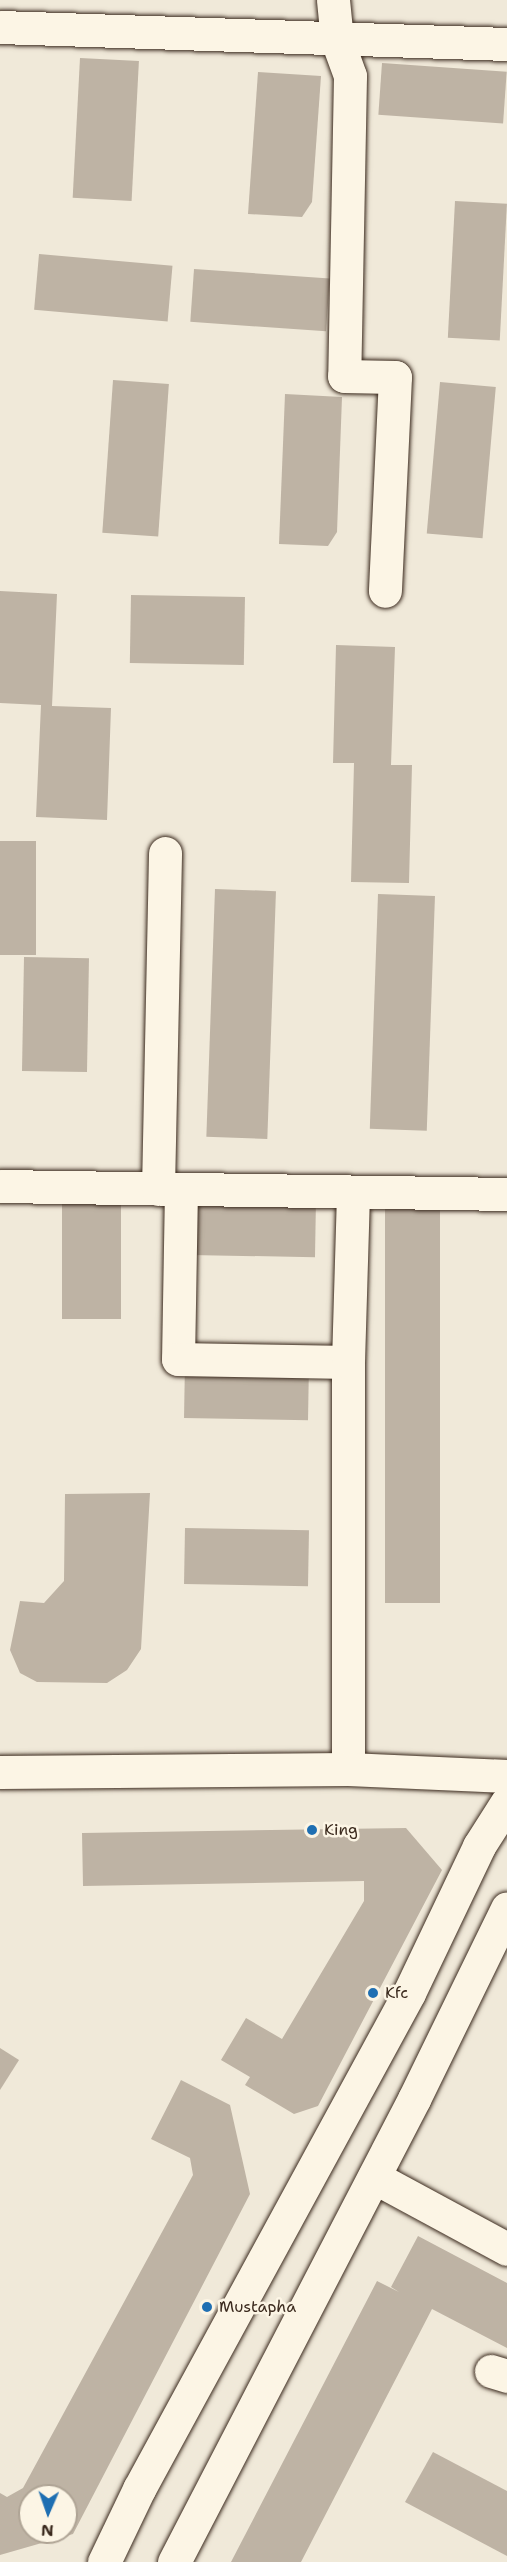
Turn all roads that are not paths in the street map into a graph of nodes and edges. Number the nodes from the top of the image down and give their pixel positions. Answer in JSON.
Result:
{"nodes":[{"id":1,"x":333,"y":0,"type":"edge"},
{"id":2,"x":0,"y":27,"type":"edge"},
{"id":3,"x":337,"y":40,"type":"junction"},
{"id":4,"x":507,"y":44,"type":"edge"},
{"id":5,"x":385,"y":591,"type":"dead end"},
{"id":6,"x":165,"y":853,"type":"dead end"},
{"id":7,"x":0,"y":1186,"type":"edge"},
{"id":8,"x":169,"y":1189,"type":"junction"},
{"id":9,"x":353,"y":1192,"type":"junction"},
{"id":10,"x":507,"y":1194,"type":"edge"},
{"id":11,"x":348,"y":1362,"type":"junction"},
{"id":12,"x":348,"y":1769,"type":"junction"},
{"id":13,"x":0,"y":1772,"type":"edge"},
{"id":14,"x":507,"y":1776,"type":"edge"},
{"id":15,"x":507,"y":1802,"type":"edge"},
{"id":16,"x":507,"y":1908,"type":"edge"},
{"id":17,"x":374,"y":2177,"type":"junction"},
{"id":18,"x":507,"y":2249,"type":"edge"},
{"id":19,"x":104,"y":2562,"type":"edge"},
{"id":20,"x":174,"y":2562,"type":"edge"}],
"edges":[{"from":1,"to":3,"type":"street"},
{"from":2,"to":3,"type":"street"},
{"from":3,"to":4,"type":"street"},
{"from":3,"to":5,"type":"street"},
{"from":6,"to":8,"type":"street"},
{"from":7,"to":8,"type":"street"},
{"from":8,"to":9,"type":"street"},
{"from":8,"to":11,"type":"street"},
{"from":9,"to":10,"type":"street"},
{"from":9,"to":11,"type":"street"},
{"from":11,"to":12,"type":"street"},
{"from":12,"to":13,"type":"street"},
{"from":12,"to":14,"type":"street"},
{"from":15,"to":19,"type":"street"},
{"from":16,"to":17,"type":"street"},
{"from":17,"to":18,"type":"street"},
{"from":17,"to":20,"type":"street"}]}
